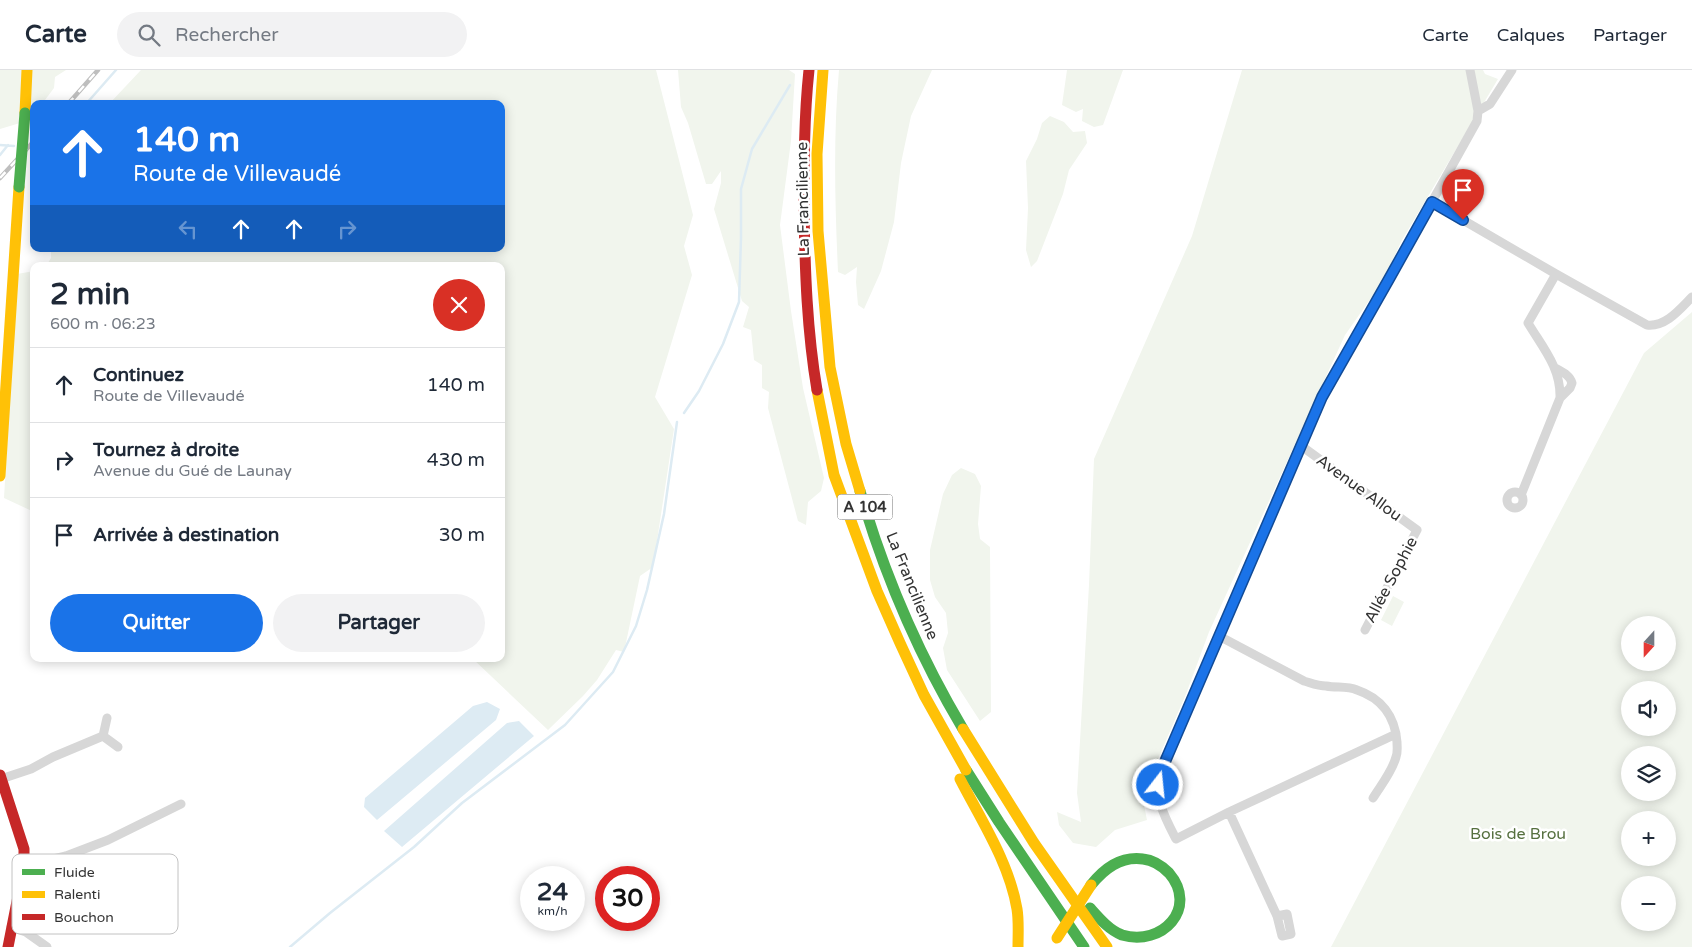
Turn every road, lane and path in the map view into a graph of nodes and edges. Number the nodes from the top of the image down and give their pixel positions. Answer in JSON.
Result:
{"nodes":[{"id":1,"x":28,"y":70,"type":"edge"},
{"id":2,"x":809,"y":70,"type":"edge"},
{"id":3,"x":823,"y":70,"type":"edge"},
{"id":4,"x":1470,"y":70,"type":"edge"},
{"id":5,"x":1512,"y":70,"type":"edge"},
{"id":6,"x":1478,"y":110,"type":"junction"},
{"id":7,"x":1432,"y":202,"type":"junction"},
{"id":8,"x":1556,"y":274,"type":"junction"},
{"id":9,"x":1692,"y":297,"type":"edge"},
{"id":10,"x":1300,"y":445,"type":"junction"},
{"id":11,"x":0,"y":476,"type":"edge"},
{"id":12,"x":1522,"y":495,"type":"dead end"},
{"id":13,"x":1417,"y":530,"type":"joint"},
{"id":14,"x":1365,"y":630,"type":"dead end"},
{"id":15,"x":1219,"y":636,"type":"junction"},
{"id":16,"x":107,"y":718,"type":"dead end"},
{"id":17,"x":937,"y":718,"type":"junction"},
{"id":18,"x":1396,"y":734,"type":"junction"},
{"id":19,"x":103,"y":736,"type":"junction"},
{"id":20,"x":118,"y":747,"type":"dead end"},
{"id":21,"x":1,"y":777,"type":"edge"},
{"id":22,"x":1373,"y":798,"type":"dead end"},
{"id":23,"x":181,"y":804,"type":"dead end"},
{"id":24,"x":1229,"y":812,"type":"junction"},
{"id":25,"x":24,"y":854,"type":"edge"},
{"id":26,"x":71,"y":854,"type":"edge"},
{"id":27,"x":1070,"y":896,"type":"junction"},
{"id":28,"x":1277,"y":916,"type":"dead end"},
{"id":29,"x":12,"y":922,"type":"edge"},
{"id":30,"x":11,"y":927,"type":"joint"},
{"id":31,"x":29,"y":934,"type":"edge"},
{"id":32,"x":1054,"y":942,"type":"edge"},
{"id":33,"x":8,"y":947,"type":"edge"},
{"id":34,"x":47,"y":947,"type":"edge"},
{"id":35,"x":1018,"y":947,"type":"edge"},
{"id":36,"x":1084,"y":947,"type":"edge"},
{"id":37,"x":1107,"y":947,"type":"edge"}],
"edges":[{"from":1,"to":11,"type":"main road","bridge":true},
{"from":2,"to":17,"type":"main road","name":"La Francilienne","number":"A 104"},
{"from":3,"to":27,"type":"main road","name":"La Francilienne","number":"A 104"},
{"from":4,"to":6,"type":"street"},
{"from":5,"to":6,"type":"street"},
{"from":6,"to":7,"type":"street"},
{"from":7,"to":8,"type":"street"},
{"from":7,"to":10,"type":"street"},
{"from":8,"to":9,"type":"street"},
{"from":8,"to":12,"type":"street"},
{"from":10,"to":13,"type":"street","name":"Avenue Allou"},
{"from":10,"to":15,"type":"street"},
{"from":13,"to":14,"type":"street","name":"Allée Sophie"},
{"from":15,"to":18,"type":"street"},
{"from":15,"to":24,"type":"street"},
{"from":16,"to":19,"type":"street"},
{"from":17,"to":35,"type":"main road"},
{"from":17,"to":36,"type":"main road","name":"La Francilienne","number":"A 104"},
{"from":18,"to":22,"type":"street"},
{"from":18,"to":24,"type":"street"},
{"from":19,"to":20,"type":"street"},
{"from":19,"to":21,"type":"street"},
{"from":21,"to":25,"type":"main road"},
{"from":23,"to":26,"type":"street"},
{"from":24,"to":28,"type":"street"},
{"from":27,"to":32,"type":"main road","bridge":true},
{"from":27,"to":37,"type":"main road","name":"La Francilienne","number":"A 104"},
{"from":29,"to":30,"type":"main road"},
{"from":30,"to":33,"type":"main road"},
{"from":31,"to":34,"type":"street"}]}
